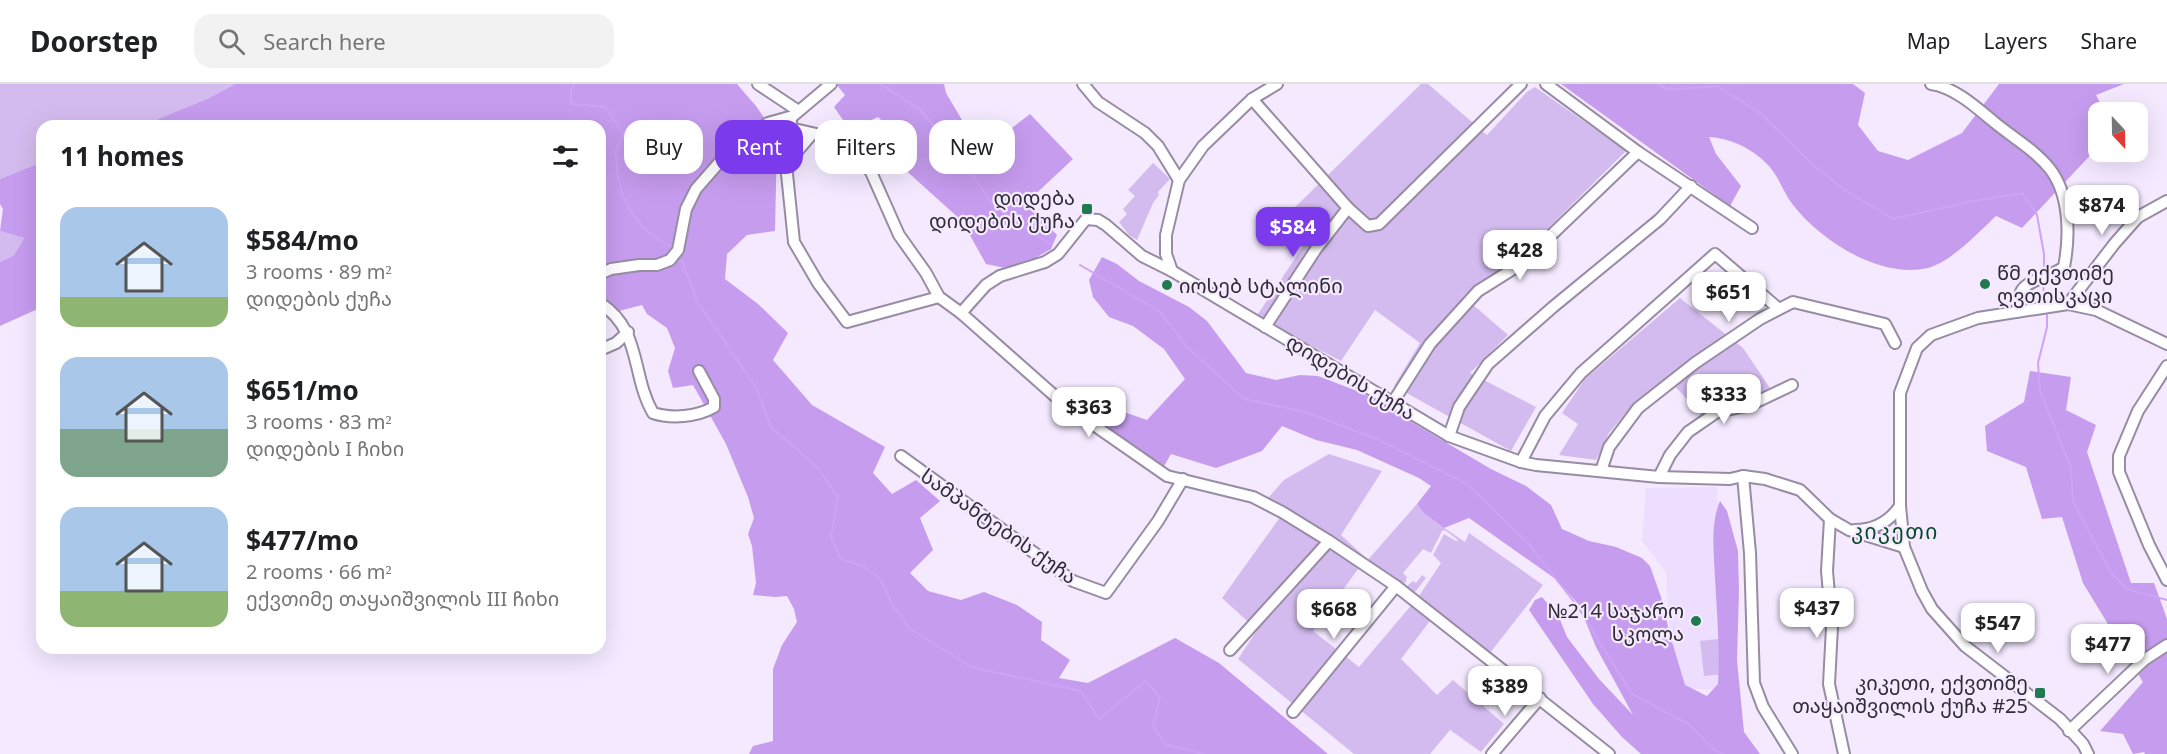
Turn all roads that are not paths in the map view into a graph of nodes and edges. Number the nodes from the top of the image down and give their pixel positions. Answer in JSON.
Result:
{"nodes":[{"id":1,"x":758,"y":84,"type":"edge"},
{"id":2,"x":831,"y":84,"type":"edge"},
{"id":3,"x":1083,"y":84,"type":"edge"},
{"id":4,"x":1521,"y":84,"type":"edge"},
{"id":5,"x":1546,"y":84,"type":"edge"},
{"id":6,"x":1931,"y":84,"type":"edge"},
{"id":7,"x":1269,"y":86,"type":"edge"},
{"id":8,"x":1252,"y":99,"type":"junction"},
{"id":9,"x":795,"y":113,"type":"junction"},
{"id":10,"x":793,"y":120,"type":"edge"},
{"id":11,"x":803,"y":132,"type":"edge"},
{"id":12,"x":812,"y":134,"type":"junction"},
{"id":13,"x":803,"y":145,"type":"edge"},
{"id":14,"x":1638,"y":152,"type":"junction"},
{"id":15,"x":787,"y":174,"type":"edge"},
{"id":16,"x":1179,"y":180,"type":"junction"},
{"id":17,"x":1691,"y":186,"type":"junction"},
{"id":18,"x":2167,"y":201,"type":"edge"},
{"id":19,"x":1348,"y":208,"type":"junction"},
{"id":20,"x":1752,"y":228,"type":"dead end"},
{"id":21,"x":606,"y":271,"type":"edge"},
{"id":22,"x":1172,"y":271,"type":"junction"},
{"id":23,"x":939,"y":297,"type":"junction"},
{"id":24,"x":2068,"y":304,"type":"junction"},
{"id":25,"x":606,"y":307,"type":"edge"},
{"id":26,"x":1779,"y":309,"type":"junction"},
{"id":27,"x":2017,"y":312,"type":"junction"},
{"id":28,"x":960,"y":313,"type":"junction"},
{"id":29,"x":1265,"y":327,"type":"junction"},
{"id":30,"x":628,"y":332,"type":"junction"},
{"id":31,"x":1895,"y":343,"type":"dead end"},
{"id":32,"x":2167,"y":344,"type":"edge"},
{"id":33,"x":606,"y":347,"type":"edge"},
{"id":34,"x":2167,"y":366,"type":"edge"},
{"id":35,"x":699,"y":371,"type":"dead end"},
{"id":36,"x":1792,"y":385,"type":"dead end"},
{"id":37,"x":1394,"y":402,"type":"junction"},
{"id":38,"x":1449,"y":436,"type":"junction"},
{"id":39,"x":901,"y":456,"type":"dead end"},
{"id":40,"x":1521,"y":462,"type":"junction"},
{"id":41,"x":1601,"y":471,"type":"junction"},
{"id":42,"x":1743,"y":476,"type":"junction"},
{"id":43,"x":1659,"y":477,"type":"junction"},
{"id":44,"x":1183,"y":479,"type":"junction"},
{"id":45,"x":1900,"y":506,"type":"junction"},
{"id":46,"x":1830,"y":519,"type":"junction"},
{"id":47,"x":1849,"y":530,"type":"junction"},
{"id":48,"x":1329,"y":541,"type":"junction"},
{"id":49,"x":1904,"y":548,"type":"junction"},
{"id":50,"x":2167,"y":580,"type":"edge"},
{"id":51,"x":1396,"y":585,"type":"junction"},
{"id":52,"x":2167,"y":645,"type":"edge"},
{"id":53,"x":1230,"y":650,"type":"dead end"},
{"id":54,"x":1540,"y":698,"type":"junction"},
{"id":55,"x":1293,"y":712,"type":"dead end"},
{"id":56,"x":2069,"y":731,"type":"junction"},
{"id":57,"x":1492,"y":754,"type":"edge"},
{"id":58,"x":1609,"y":754,"type":"edge"},
{"id":59,"x":1792,"y":754,"type":"edge"},
{"id":60,"x":1844,"y":754,"type":"edge"},
{"id":61,"x":2088,"y":754,"type":"edge"}],
"edges":[{"from":1,"to":9,"type":"street"},
{"from":2,"to":9,"type":"street"},
{"from":3,"to":16,"type":"street"},
{"from":4,"to":19,"type":"street"},
{"from":5,"to":14,"type":"street"},
{"from":6,"to":27,"type":"street"},
{"from":7,"to":8,"type":"street"},
{"from":8,"to":16,"type":"street"},
{"from":8,"to":19,"type":"street"},
{"from":9,"to":10,"type":"street"},
{"from":9,"to":21,"type":"street"},
{"from":11,"to":12,"type":"street"},
{"from":12,"to":13,"type":"street"},
{"from":12,"to":23,"type":"street"},
{"from":14,"to":17,"type":"street"},
{"from":14,"to":37,"type":"street"},
{"from":15,"to":23,"type":"street"},
{"from":16,"to":22,"type":"street"},
{"from":17,"to":20,"type":"street"},
{"from":17,"to":38,"type":"street"},
{"from":18,"to":24,"type":"street"},
{"from":19,"to":29,"type":"street"},
{"from":22,"to":28,"type":"street","name":"დიდების ქუჩა"},
{"from":22,"to":29,"type":"street","name":"დიდების ქუჩა"},
{"from":23,"to":28,"type":"street"},
{"from":24,"to":27,"type":"street"},
{"from":24,"to":32,"type":"street"},
{"from":25,"to":30,"type":"street"},
{"from":26,"to":31,"type":"street"},
{"from":26,"to":40,"type":"street"},
{"from":26,"to":41,"type":"street"},
{"from":27,"to":45,"type":"street"},
{"from":28,"to":44,"type":"street"},
{"from":29,"to":37,"type":"street","name":"დიდების ქუჩა"},
{"from":30,"to":33,"type":"street"},
{"from":30,"to":35,"type":"street"},
{"from":34,"to":50,"type":"street"},
{"from":36,"to":43,"type":"street"},
{"from":37,"to":38,"type":"street","name":"დიდების ქუჩა"},
{"from":38,"to":40,"type":"street","name":"დიდების ქუჩა"},
{"from":39,"to":44,"type":"street","name":"სამპანტების ქუჩა"},
{"from":40,"to":41,"type":"street","name":"დიდების ქუჩა"},
{"from":41,"to":43,"type":"street","name":"დიდების ქუჩა"},
{"from":42,"to":43,"type":"street","name":"დიდების ქუჩა"},
{"from":42,"to":46,"type":"street","name":"დიდების ქუჩა"},
{"from":42,"to":59,"type":"street"},
{"from":44,"to":48,"type":"street"},
{"from":45,"to":47,"type":"street"},
{"from":45,"to":49,"type":"street"},
{"from":46,"to":47,"type":"street","name":"დიდების ქუჩა"},
{"from":46,"to":60,"type":"street"},
{"from":47,"to":49,"type":"street","name":"დიდების ქუჩა"},
{"from":48,"to":51,"type":"street"},
{"from":48,"to":53,"type":"street"},
{"from":49,"to":56,"type":"street"},
{"from":51,"to":54,"type":"street"},
{"from":51,"to":55,"type":"street"},
{"from":52,"to":56,"type":"street"},
{"from":54,"to":57,"type":"street"},
{"from":54,"to":58,"type":"street"},
{"from":56,"to":61,"type":"street"}]}
